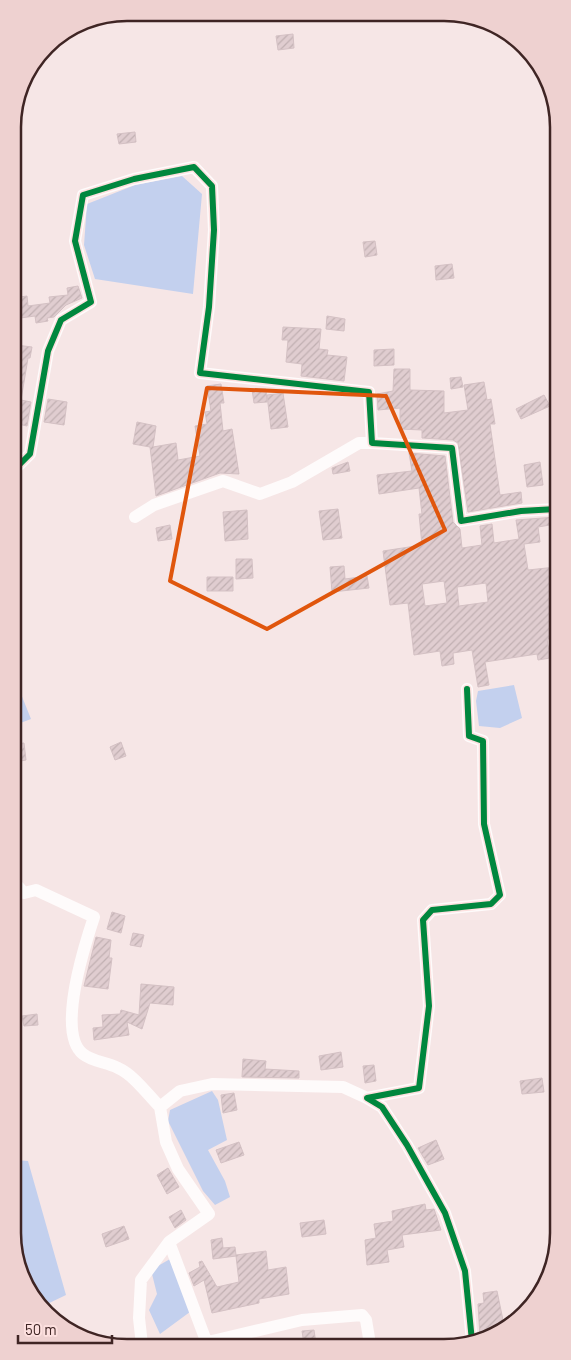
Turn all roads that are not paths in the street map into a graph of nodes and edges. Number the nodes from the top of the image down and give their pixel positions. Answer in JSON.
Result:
{"nodes":[{"id":1,"x":372,"y":443,"type":"junction"},
{"id":2,"x":21,"y":463,"type":"edge"},
{"id":3,"x":550,"y":509,"type":"edge"},
{"id":4,"x":135,"y":517,"type":"dead end"},
{"id":5,"x":467,"y":689,"type":"dead end"},
{"id":6,"x":21,"y":890,"type":"edge"},
{"id":7,"x":367,"y":1098,"type":"junction"},
{"id":8,"x":160,"y":1108,"type":"junction"},
{"id":9,"x":169,"y":1242,"type":"junction"},
{"id":10,"x":470,"y":1335,"type":"edge"},
{"id":11,"x":141,"y":1339,"type":"edge"},
{"id":12,"x":206,"y":1339,"type":"edge"},
{"id":13,"x":221,"y":1339,"type":"edge"},
{"id":14,"x":369,"y":1339,"type":"edge"}],
"edges":[{"from":1,"to":2,"type":"street"},
{"from":1,"to":3,"type":"street"},
{"from":1,"to":4,"type":"street"},
{"from":5,"to":7,"type":"street"},
{"from":6,"to":8,"type":"street"},
{"from":7,"to":8,"type":"street"},
{"from":7,"to":10,"type":"street"},
{"from":8,"to":9,"type":"street"},
{"from":9,"to":11,"type":"street"},
{"from":9,"to":12,"type":"street"},
{"from":13,"to":14,"type":"street"}]}
